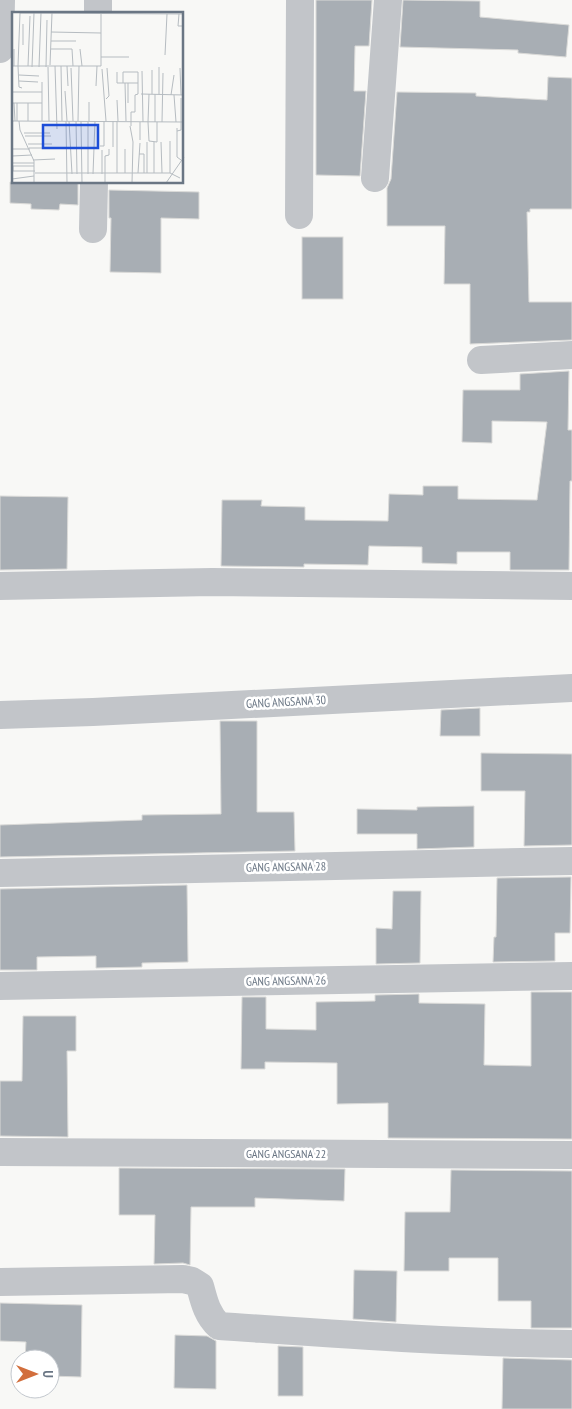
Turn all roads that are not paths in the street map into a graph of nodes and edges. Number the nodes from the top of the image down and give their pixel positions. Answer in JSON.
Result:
{"nodes":[{"id":1,"x":1,"y":0,"type":"edge"},
{"id":2,"x":300,"y":0,"type":"edge"},
{"id":3,"x":388,"y":0,"type":"edge"},
{"id":4,"x":0,"y":49,"type":"edge"},
{"id":5,"x":375,"y":178,"type":"dead end"},
{"id":6,"x":94,"y":184,"type":"edge"},
{"id":7,"x":299,"y":215,"type":"dead end"},
{"id":8,"x":93,"y":229,"type":"dead end"},
{"id":9,"x":572,"y":355,"type":"edge"},
{"id":10,"x":480,"y":360,"type":"dead end"},
{"id":11,"x":0,"y":586,"type":"edge"},
{"id":12,"x":572,"y":586,"type":"edge"},
{"id":13,"x":572,"y":688,"type":"edge"},
{"id":14,"x":0,"y":715,"type":"edge"},
{"id":15,"x":572,"y":861,"type":"edge"},
{"id":16,"x":0,"y":873,"type":"edge"},
{"id":17,"x":572,"y":976,"type":"edge"},
{"id":18,"x":0,"y":986,"type":"edge"},
{"id":19,"x":0,"y":1152,"type":"edge"},
{"id":20,"x":572,"y":1155,"type":"edge"},
{"id":21,"x":0,"y":1282,"type":"edge"},
{"id":22,"x":572,"y":1344,"type":"edge"}],
"edges":[{"from":1,"to":4,"type":"street"},
{"from":2,"to":7,"type":"street"},
{"from":3,"to":5,"type":"street"},
{"from":6,"to":8,"type":"street"},
{"from":9,"to":10,"type":"street"},
{"from":11,"to":12,"type":"street"},
{"from":13,"to":14,"type":"street","name":"GANG ANGSANA 30"},
{"from":15,"to":16,"type":"street","name":"GANG ANGSANA 28"},
{"from":17,"to":18,"type":"street","name":"GANG ANGSANA 26"},
{"from":19,"to":20,"type":"street","name":"GANG ANGSANA 22"},
{"from":21,"to":22,"type":"street"}]}
